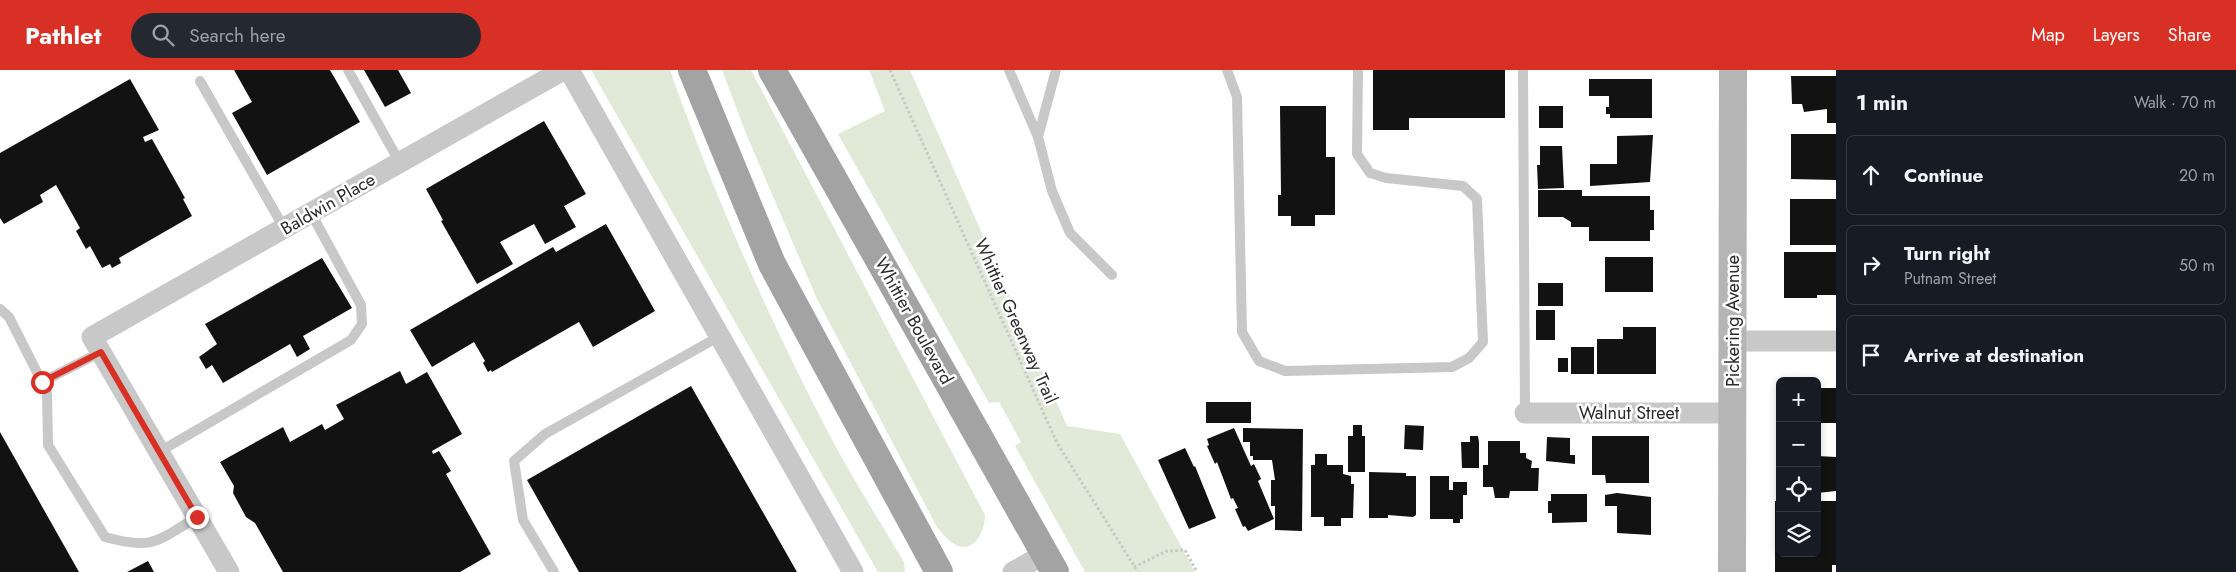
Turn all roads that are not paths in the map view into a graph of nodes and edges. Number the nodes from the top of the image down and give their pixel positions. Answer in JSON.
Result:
{"nodes":[{"id":1,"x":348,"y":70,"type":"edge"},
{"id":2,"x":563,"y":70,"type":"edge"},
{"id":3,"x":569,"y":70,"type":"edge"},
{"id":4,"x":692,"y":70,"type":"edge"},
{"id":5,"x":772,"y":70,"type":"edge"},
{"id":6,"x":1009,"y":70,"type":"edge"},
{"id":7,"x":1056,"y":70,"type":"edge"},
{"id":8,"x":1227,"y":70,"type":"edge"},
{"id":9,"x":1358,"y":70,"type":"edge"},
{"id":10,"x":1523,"y":70,"type":"edge"},
{"id":11,"x":1734,"y":70,"type":"edge"},
{"id":12,"x":200,"y":81,"type":"dead end"},
{"id":13,"x":1038,"y":137,"type":"junction"},
{"id":14,"x":400,"y":163,"type":"junction"},
{"id":15,"x":311,"y":213,"type":"junction"},
{"id":16,"x":284,"y":228,"type":"junction"},
{"id":17,"x":1112,"y":275,"type":"dead end"},
{"id":18,"x":0,"y":309,"type":"edge"},
{"id":19,"x":720,"y":336,"type":"junction"},
{"id":20,"x":1734,"y":341,"type":"junction"},
{"id":21,"x":1836,"y":341,"type":"edge"},
{"id":22,"x":96,"y":344,"type":"junction"},
{"id":23,"x":42,"y":382,"type":"junction"},
{"id":24,"x":1525,"y":413,"type":"joint"},
{"id":25,"x":1733,"y":413,"type":"junction"},
{"id":26,"x":160,"y":452,"type":"junction"},
{"id":27,"x":197,"y":517,"type":"junction"},
{"id":28,"x":1050,"y":563,"type":"edge"},
{"id":29,"x":229,"y":572,"type":"edge"},
{"id":30,"x":554,"y":572,"type":"edge"},
{"id":31,"x":853,"y":572,"type":"edge"},
{"id":32,"x":939,"y":572,"type":"edge"},
{"id":33,"x":1013,"y":572,"type":"edge"},
{"id":34,"x":1732,"y":572,"type":"edge"}],
"edges":[{"from":1,"to":14,"type":"lane"},
{"from":2,"to":14,"type":"street","name":"Baldwin Place"},
{"from":3,"to":19,"type":"street"},
{"from":4,"to":32,"type":"main road"},
{"from":5,"to":28,"type":"main road","name":"Whittier Boulevard"},
{"from":6,"to":13,"type":"lane"},
{"from":7,"to":13,"type":"lane"},
{"from":8,"to":9,"type":"lane"},
{"from":10,"to":24,"type":"lane"},
{"from":11,"to":20,"type":"street","name":"Pickering Avenue"},
{"from":12,"to":16,"type":"lane"},
{"from":13,"to":17,"type":"lane"},
{"from":14,"to":15,"type":"street","name":"Baldwin Place"},
{"from":15,"to":16,"type":"street","name":"Baldwin Place"},
{"from":15,"to":26,"type":"lane"},
{"from":16,"to":22,"type":"street","name":"Baldwin Place"},
{"from":18,"to":23,"type":"lane"},
{"from":19,"to":30,"type":"lane"},
{"from":19,"to":31,"type":"street"},
{"from":20,"to":21,"type":"street"},
{"from":20,"to":25,"type":"street","name":"Pickering Avenue"},
{"from":22,"to":23,"type":"lane"},
{"from":22,"to":26,"type":"street"},
{"from":23,"to":27,"type":"lane"},
{"from":24,"to":25,"type":"street","name":"Walnut Street"},
{"from":25,"to":34,"type":"street","name":"Pickering Avenue"},
{"from":26,"to":27,"type":"street"},
{"from":27,"to":29,"type":"street"},
{"from":28,"to":33,"type":"street"}]}
